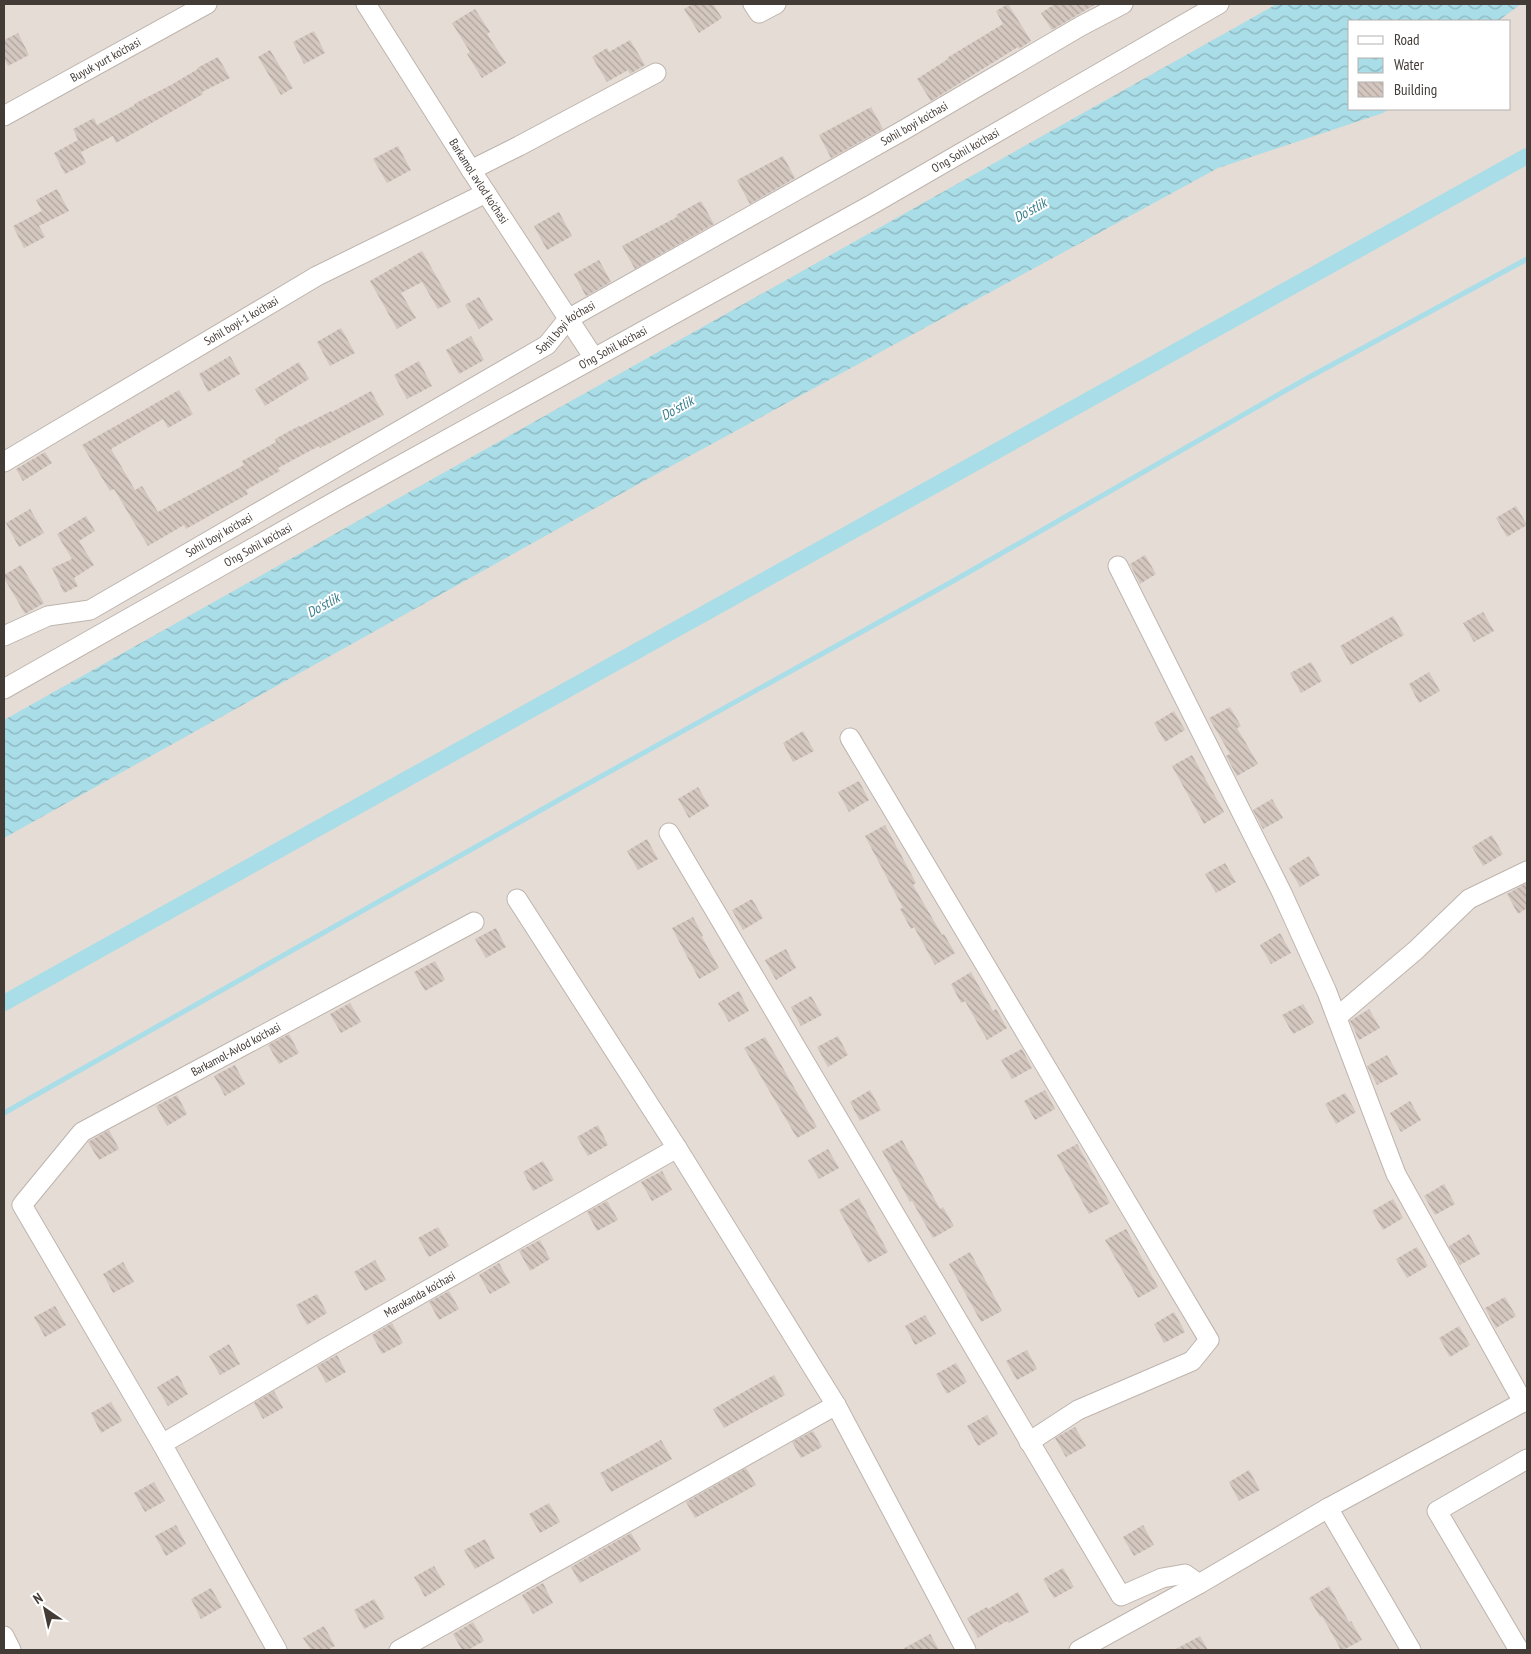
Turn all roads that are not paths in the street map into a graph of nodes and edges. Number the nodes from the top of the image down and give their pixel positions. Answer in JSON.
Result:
{"nodes":[{"id":1,"x":207,"y":4,"type":"edge"},
{"id":2,"x":366,"y":4,"type":"edge"},
{"id":3,"x":776,"y":4,"type":"edge"},
{"id":4,"x":1123,"y":4,"type":"edge"},
{"id":5,"x":1219,"y":4,"type":"edge"},
{"id":6,"x":756,"y":8,"type":"edge"},
{"id":7,"x":656,"y":73,"type":"dead end"},
{"id":8,"x":4,"y":116,"type":"edge"},
{"id":9,"x":470,"y":170,"type":"junction"},
{"id":10,"x":486,"y":193,"type":"junction"},
{"id":11,"x":568,"y":319,"type":"junction"},
{"id":12,"x":594,"y":358,"type":"junction"},
{"id":13,"x":4,"y":462,"type":"edge"},
{"id":14,"x":1118,"y":566,"type":"dead end"},
{"id":15,"x":4,"y":636,"type":"edge"},
{"id":16,"x":4,"y":690,"type":"edge"},
{"id":17,"x":850,"y":738,"type":"dead end"},
{"id":18,"x":669,"y":833,"type":"dead end"},
{"id":19,"x":1527,"y":872,"type":"edge"},
{"id":20,"x":518,"y":899,"type":"dead end"},
{"id":21,"x":474,"y":922,"type":"dead end"},
{"id":22,"x":1337,"y":1017,"type":"junction"},
{"id":23,"x":678,"y":1148,"type":"junction"},
{"id":24,"x":1525,"y":1401,"type":"edge"},
{"id":25,"x":836,"y":1406,"type":"junction"},
{"id":26,"x":1029,"y":1442,"type":"junction"},
{"id":27,"x":162,"y":1444,"type":"junction"},
{"id":28,"x":1527,"y":1459,"type":"edge"},
{"id":29,"x":1328,"y":1508,"type":"junction"},
{"id":30,"x":1199,"y":1584,"type":"junction"},
{"id":31,"x":4,"y":1636,"type":"edge"},
{"id":32,"x":11,"y":1650,"type":"edge"},
{"id":33,"x":277,"y":1650,"type":"edge"},
{"id":34,"x":399,"y":1650,"type":"edge"},
{"id":35,"x":966,"y":1650,"type":"edge"},
{"id":36,"x":1078,"y":1650,"type":"edge"},
{"id":37,"x":1411,"y":1650,"type":"edge"},
{"id":38,"x":1519,"y":1650,"type":"edge"}],
"edges":[{"from":1,"to":8,"type":"street","name":"Buyuk yurt ko'chasi"},
{"from":2,"to":9,"type":"street","name":"Barkamol avlod ko'chasi"},
{"from":3,"to":6,"type":"street"},
{"from":4,"to":11,"type":"street","name":"Sohil boyi ko'chasi"},
{"from":5,"to":12,"type":"street","name":"O'ng Sohil ko'chasi"},
{"from":7,"to":9,"type":"street"},
{"from":9,"to":10,"type":"street","name":"Barkamol avlod ko'chasi"},
{"from":10,"to":11,"type":"street","name":"Barkamol avlod ko'chasi"},
{"from":10,"to":13,"type":"street","name":"Sohil boyi-1 ko'chasi"},
{"from":11,"to":12,"type":"street","name":"Barkamol avlod ko'chasi"},
{"from":11,"to":15,"type":"street","name":"Sohil boyi ko'chasi"},
{"from":12,"to":16,"type":"street","name":"O'ng Sohil ko'chasi"},
{"from":14,"to":22,"type":"street"},
{"from":17,"to":26,"type":"street"},
{"from":18,"to":26,"type":"street"},
{"from":19,"to":22,"type":"street"},
{"from":20,"to":23,"type":"street"},
{"from":21,"to":27,"type":"street","name":"Barkamol-Avlod ko'chasi"},
{"from":22,"to":24,"type":"street"},
{"from":23,"to":25,"type":"street"},
{"from":23,"to":27,"type":"street","name":"Marokanda ko'chasi"},
{"from":24,"to":29,"type":"street"},
{"from":25,"to":34,"type":"street"},
{"from":25,"to":35,"type":"street"},
{"from":26,"to":30,"type":"street"},
{"from":27,"to":33,"type":"street"},
{"from":28,"to":38,"type":"street"},
{"from":29,"to":30,"type":"street"},
{"from":29,"to":37,"type":"street"},
{"from":30,"to":36,"type":"street"},
{"from":31,"to":32,"type":"street"}]}
